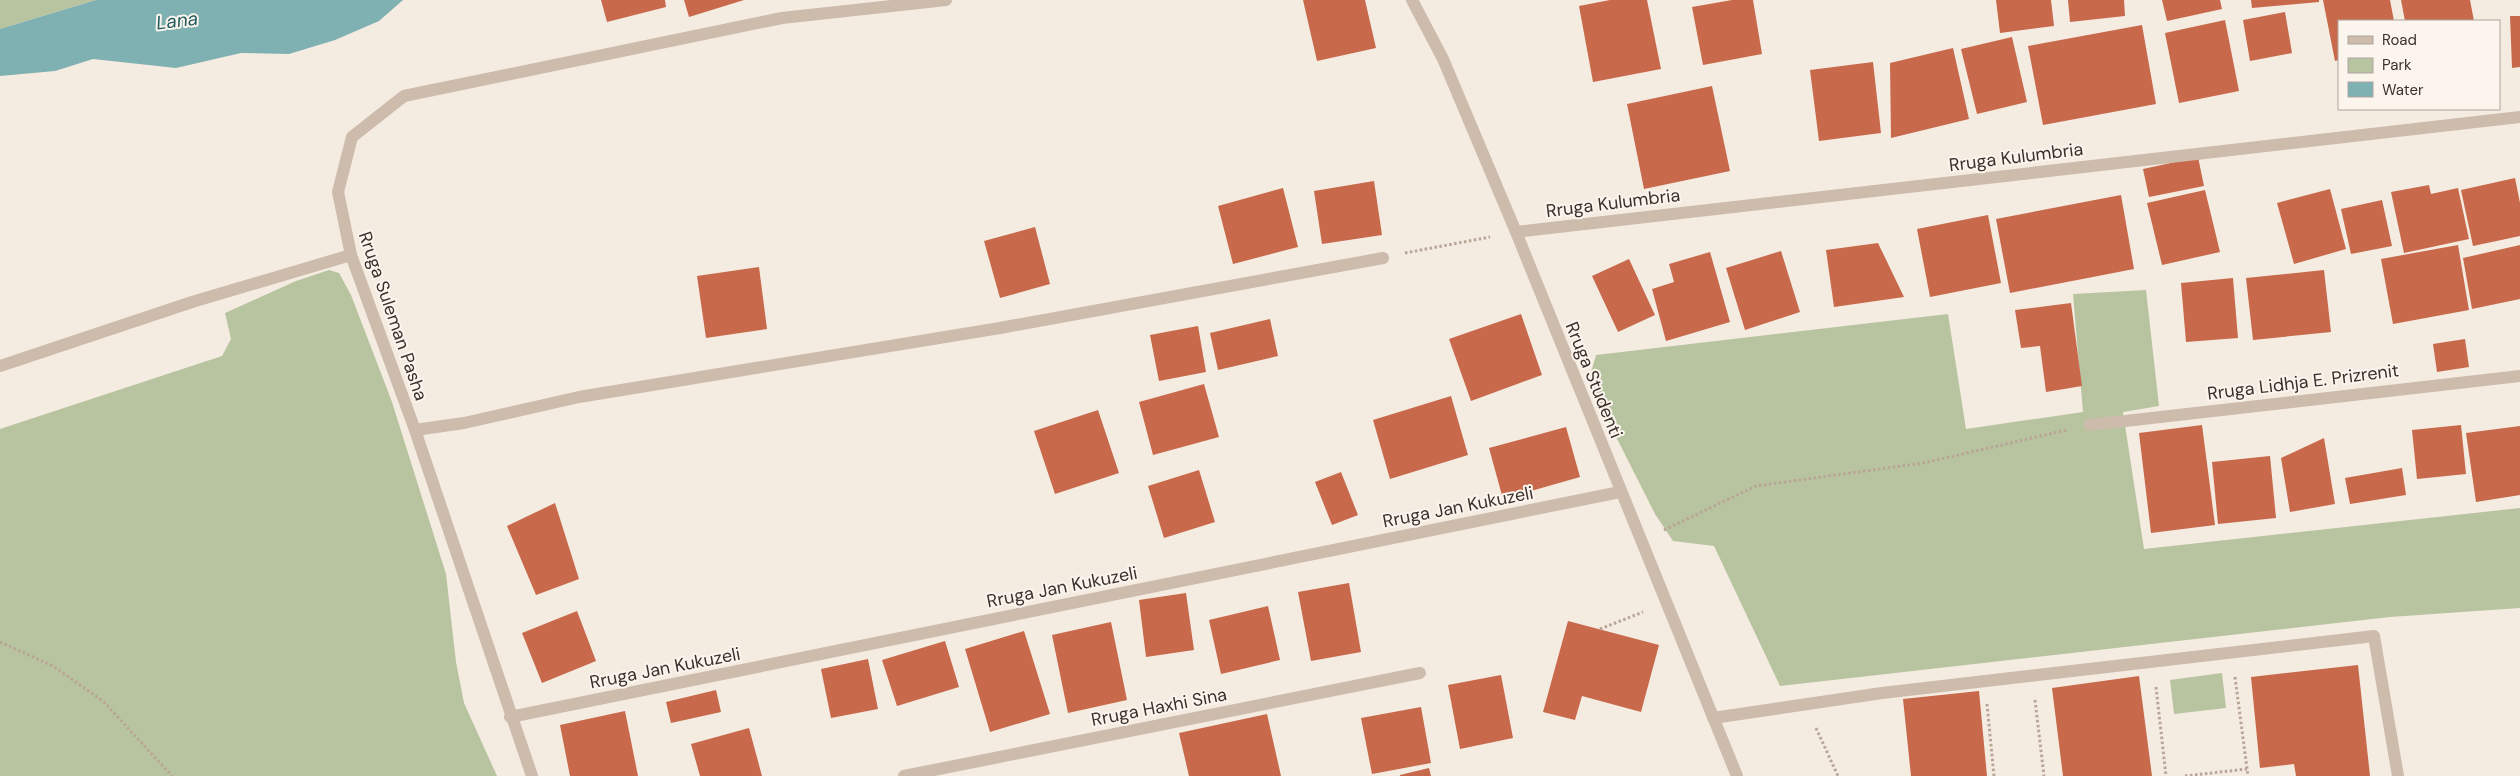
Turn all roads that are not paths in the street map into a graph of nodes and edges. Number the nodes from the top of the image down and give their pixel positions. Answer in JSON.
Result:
{"nodes":[{"id":1,"x":946,"y":0,"type":"edge"},
{"id":2,"x":1412,"y":0,"type":"edge"},
{"id":3,"x":2520,"y":117,"type":"edge"},
{"id":4,"x":1516,"y":232,"type":"junction"},
{"id":5,"x":351,"y":255,"type":"junction"},
{"id":6,"x":1383,"y":258,"type":"road end"},
{"id":7,"x":0,"y":366,"type":"edge"},
{"id":8,"x":2520,"y":376,"type":"edge"},
{"id":9,"x":2090,"y":425,"type":"road end"},
{"id":10,"x":415,"y":430,"type":"junction"},
{"id":11,"x":1620,"y":492,"type":"junction"},
{"id":12,"x":1420,"y":673,"type":"dead end"},
{"id":13,"x":510,"y":717,"type":"junction"},
{"id":14,"x":1713,"y":718,"type":"junction"},
{"id":15,"x":532,"y":776,"type":"edge"},
{"id":16,"x":904,"y":776,"type":"edge"},
{"id":17,"x":1737,"y":776,"type":"edge"},
{"id":18,"x":2398,"y":776,"type":"edge"}],
"edges":[{"from":1,"to":5,"type":"street","name":"Rruga Suleman Pasha"},
{"from":2,"to":4,"type":"street","name":"Rruga Studenti"},
{"from":3,"to":4,"type":"street","name":"Rruga Kulumbria"},
{"from":4,"to":11,"type":"street","name":"Rruga Studenti"},
{"from":5,"to":7,"type":"street"},
{"from":5,"to":10,"type":"street","name":"Rruga Suleman Pasha"},
{"from":6,"to":10,"type":"street"},
{"from":8,"to":9,"type":"street","name":"Rruga Lidhja E. Prizrenit"},
{"from":10,"to":13,"type":"street","name":"Rruga Suleman Pasha"},
{"from":11,"to":13,"type":"street","name":"Rruga Jan Kukuzeli"},
{"from":11,"to":14,"type":"street","name":"Rruga Studenti"},
{"from":12,"to":16,"type":"street","name":"Rruga Haxhi Sina"},
{"from":13,"to":15,"type":"street","name":"Rruga Suleman Pasha"},
{"from":14,"to":17,"type":"street","name":"Rruga Studenti"},
{"from":14,"to":18,"type":"street"}]}
